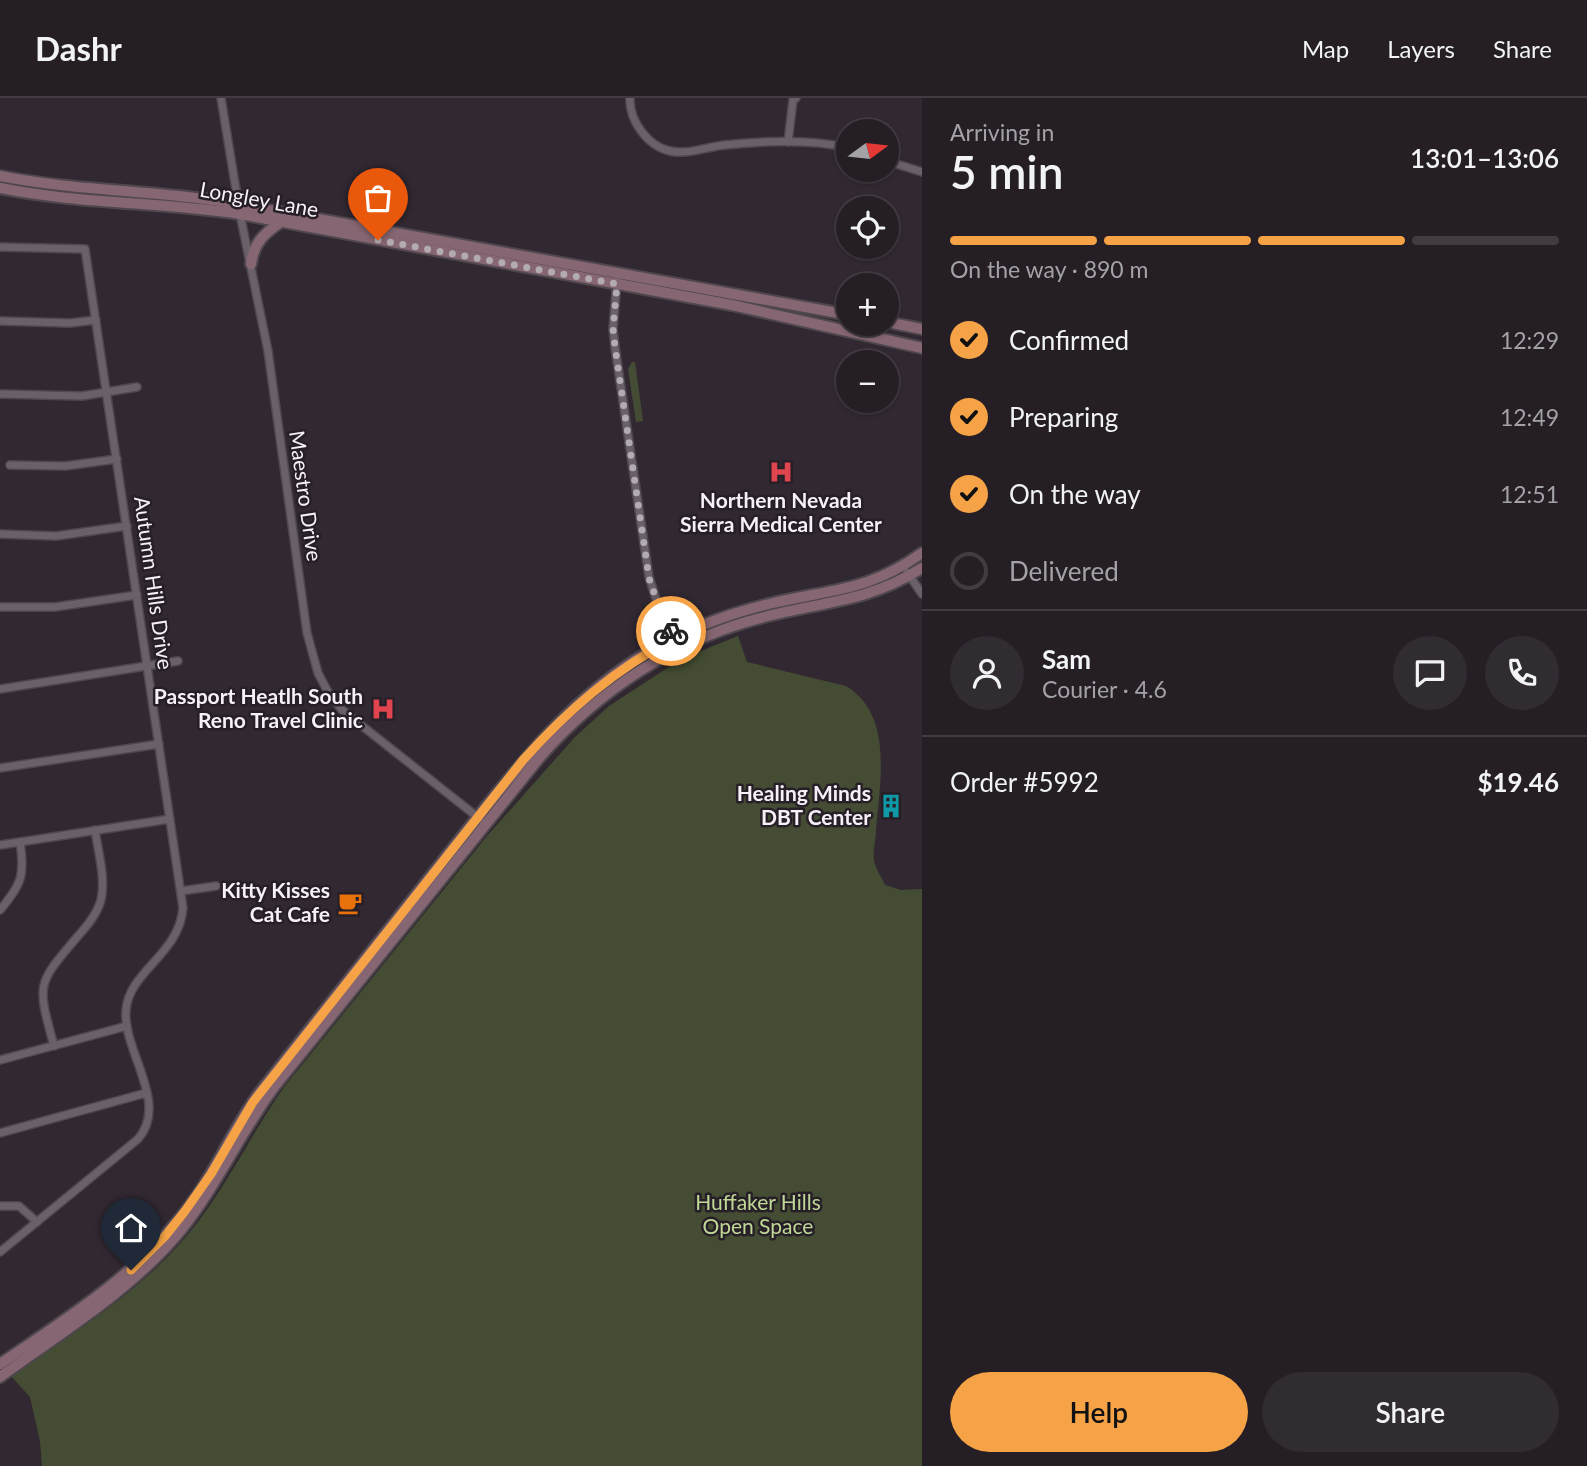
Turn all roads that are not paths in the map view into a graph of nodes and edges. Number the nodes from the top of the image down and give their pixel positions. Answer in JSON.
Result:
{"nodes":[{"id":1,"x":222,"y":98,"type":"edge"},
{"id":2,"x":630,"y":98,"type":"edge"},
{"id":3,"x":796,"y":98,"type":"edge"},
{"id":4,"x":788,"y":142,"type":"junction"},
{"id":5,"x":836,"y":147,"type":"edge"},
{"id":6,"x":900,"y":165,"type":"edge"},
{"id":7,"x":922,"y":172,"type":"edge"},
{"id":8,"x":0,"y":176,"type":"edge"},
{"id":9,"x":0,"y":190,"type":"edge"},
{"id":10,"x":239,"y":209,"type":"junction"},
{"id":11,"x":281,"y":222,"type":"junction"},
{"id":12,"x":0,"y":247,"type":"edge"},
{"id":13,"x":251,"y":264,"type":"junction"},
{"id":14,"x":617,"y":279,"type":"junction"},
{"id":15,"x":836,"y":313,"type":"edge"},
{"id":16,"x":96,"y":320,"type":"junction"},
{"id":17,"x":0,"y":321,"type":"edge"},
{"id":18,"x":899,"y":324,"type":"edge"},
{"id":19,"x":922,"y":329,"type":"edge"},
{"id":20,"x":900,"y":343,"type":"junction"},
{"id":21,"x":922,"y":348,"type":"edge"},
{"id":22,"x":922,"y":354,"type":"edge"},
{"id":23,"x":137,"y":387,"type":"dead end"},
{"id":24,"x":107,"y":392,"type":"junction"},
{"id":25,"x":0,"y":394,"type":"edge"},
{"id":26,"x":117,"y":459,"type":"junction"},
{"id":27,"x":10,"y":465,"type":"dead end"},
{"id":28,"x":127,"y":526,"type":"junction"},
{"id":29,"x":0,"y":534,"type":"edge"},
{"id":30,"x":922,"y":553,"type":"edge"},
{"id":31,"x":922,"y":568,"type":"edge"},
{"id":32,"x":907,"y":571,"type":"junction"},
{"id":33,"x":922,"y":594,"type":"edge"},
{"id":34,"x":137,"y":595,"type":"junction"},
{"id":35,"x":0,"y":607,"type":"edge"},
{"id":36,"x":675,"y":638,"type":"junction"},
{"id":37,"x":178,"y":661,"type":"dead end"},
{"id":38,"x":148,"y":666,"type":"junction"},
{"id":39,"x":0,"y":689,"type":"edge"},
{"id":40,"x":159,"y":744,"type":"junction"},
{"id":41,"x":0,"y":768,"type":"edge"},
{"id":42,"x":170,"y":819,"type":"junction"},
{"id":43,"x":482,"y":820,"type":"junction"},
{"id":44,"x":95,"y":830,"type":"junction"},
{"id":45,"x":20,"y":842,"type":"junction"},
{"id":46,"x":0,"y":845,"type":"edge"},
{"id":47,"x":216,"y":886,"type":"dead end"},
{"id":48,"x":181,"y":891,"type":"junction"},
{"id":49,"x":0,"y":910,"type":"edge"},
{"id":50,"x":127,"y":1026,"type":"junction"},
{"id":51,"x":54,"y":1046,"type":"junction"},
{"id":52,"x":0,"y":1060,"type":"edge"},
{"id":53,"x":146,"y":1093,"type":"junction"},
{"id":54,"x":0,"y":1133,"type":"edge"},
{"id":55,"x":0,"y":1206,"type":"edge"},
{"id":56,"x":37,"y":1222,"type":"junction"},
{"id":57,"x":0,"y":1252,"type":"edge"},
{"id":58,"x":0,"y":1364,"type":"edge"},
{"id":59,"x":0,"y":1377,"type":"edge"}],
"edges":[{"from":1,"to":10,"type":"street","name":"Maestro Drive"},
{"from":2,"to":4,"type":"street"},
{"from":3,"to":4,"type":"street"},
{"from":4,"to":5,"type":"street"},
{"from":6,"to":7,"type":"street"},
{"from":8,"to":10,"type":"main road","name":"Longley Lane"},
{"from":9,"to":10,"type":"main road","name":"Longley Lane"},
{"from":10,"to":11,"type":"main road","name":"Longley Lane"},
{"from":10,"to":13,"type":"street","name":"Maestro Drive"},
{"from":10,"to":14,"type":"main road","name":"Longley Lane"},
{"from":11,"to":13,"type":"main road"},
{"from":11,"to":14,"type":"main road","name":"Longley Lane"},
{"from":12,"to":16,"type":"street","name":"Autumn Hills Drive"},
{"from":13,"to":43,"type":"street","name":"Maestro Drive"},
{"from":14,"to":15,"type":"main road","name":"Longley Lane"},
{"from":14,"to":20,"type":"main road","name":"Longley Lane"},
{"from":14,"to":36,"type":"street"},
{"from":16,"to":17,"type":"street"},
{"from":16,"to":24,"type":"street","name":"Autumn Hills Drive"},
{"from":18,"to":19,"type":"main road"},
{"from":20,"to":21,"type":"main road","name":"Longley Lane"},
{"from":20,"to":22,"type":"main road"},
{"from":23,"to":24,"type":"street"},
{"from":24,"to":25,"type":"street"},
{"from":24,"to":26,"type":"street","name":"Autumn Hills Drive"},
{"from":26,"to":27,"type":"street"},
{"from":26,"to":28,"type":"street","name":"Autumn Hills Drive"},
{"from":28,"to":29,"type":"street"},
{"from":28,"to":34,"type":"street","name":"Autumn Hills Drive"},
{"from":30,"to":32,"type":"main road"},
{"from":31,"to":32,"type":"main road"},
{"from":32,"to":33,"type":"street"},
{"from":32,"to":36,"type":"main road"},
{"from":32,"to":43,"type":"main road"},
{"from":34,"to":35,"type":"street"},
{"from":34,"to":38,"type":"street","name":"Autumn Hills Drive"},
{"from":36,"to":43,"type":"main road"},
{"from":37,"to":38,"type":"street"},
{"from":38,"to":39,"type":"street"},
{"from":38,"to":40,"type":"street","name":"Autumn Hills Drive"},
{"from":40,"to":41,"type":"street"},
{"from":40,"to":42,"type":"street","name":"Autumn Hills Drive"},
{"from":42,"to":44,"type":"street"},
{"from":42,"to":48,"type":"street","name":"Autumn Hills Drive"},
{"from":43,"to":58,"type":"main road"},
{"from":43,"to":59,"type":"main road"},
{"from":44,"to":45,"type":"street"},
{"from":44,"to":51,"type":"street"},
{"from":45,"to":46,"type":"street"},
{"from":45,"to":49,"type":"street"},
{"from":47,"to":48,"type":"street"},
{"from":48,"to":50,"type":"street","name":"Autumn Hills Drive"},
{"from":50,"to":51,"type":"street"},
{"from":50,"to":53,"type":"street","name":"Autumn Hills Drive"},
{"from":51,"to":52,"type":"street"},
{"from":53,"to":54,"type":"street"},
{"from":53,"to":56,"type":"street","name":"Autumn Hills Drive"},
{"from":55,"to":56,"type":"street"},
{"from":56,"to":57,"type":"street","name":"Autumn Hills Drive"}]}
